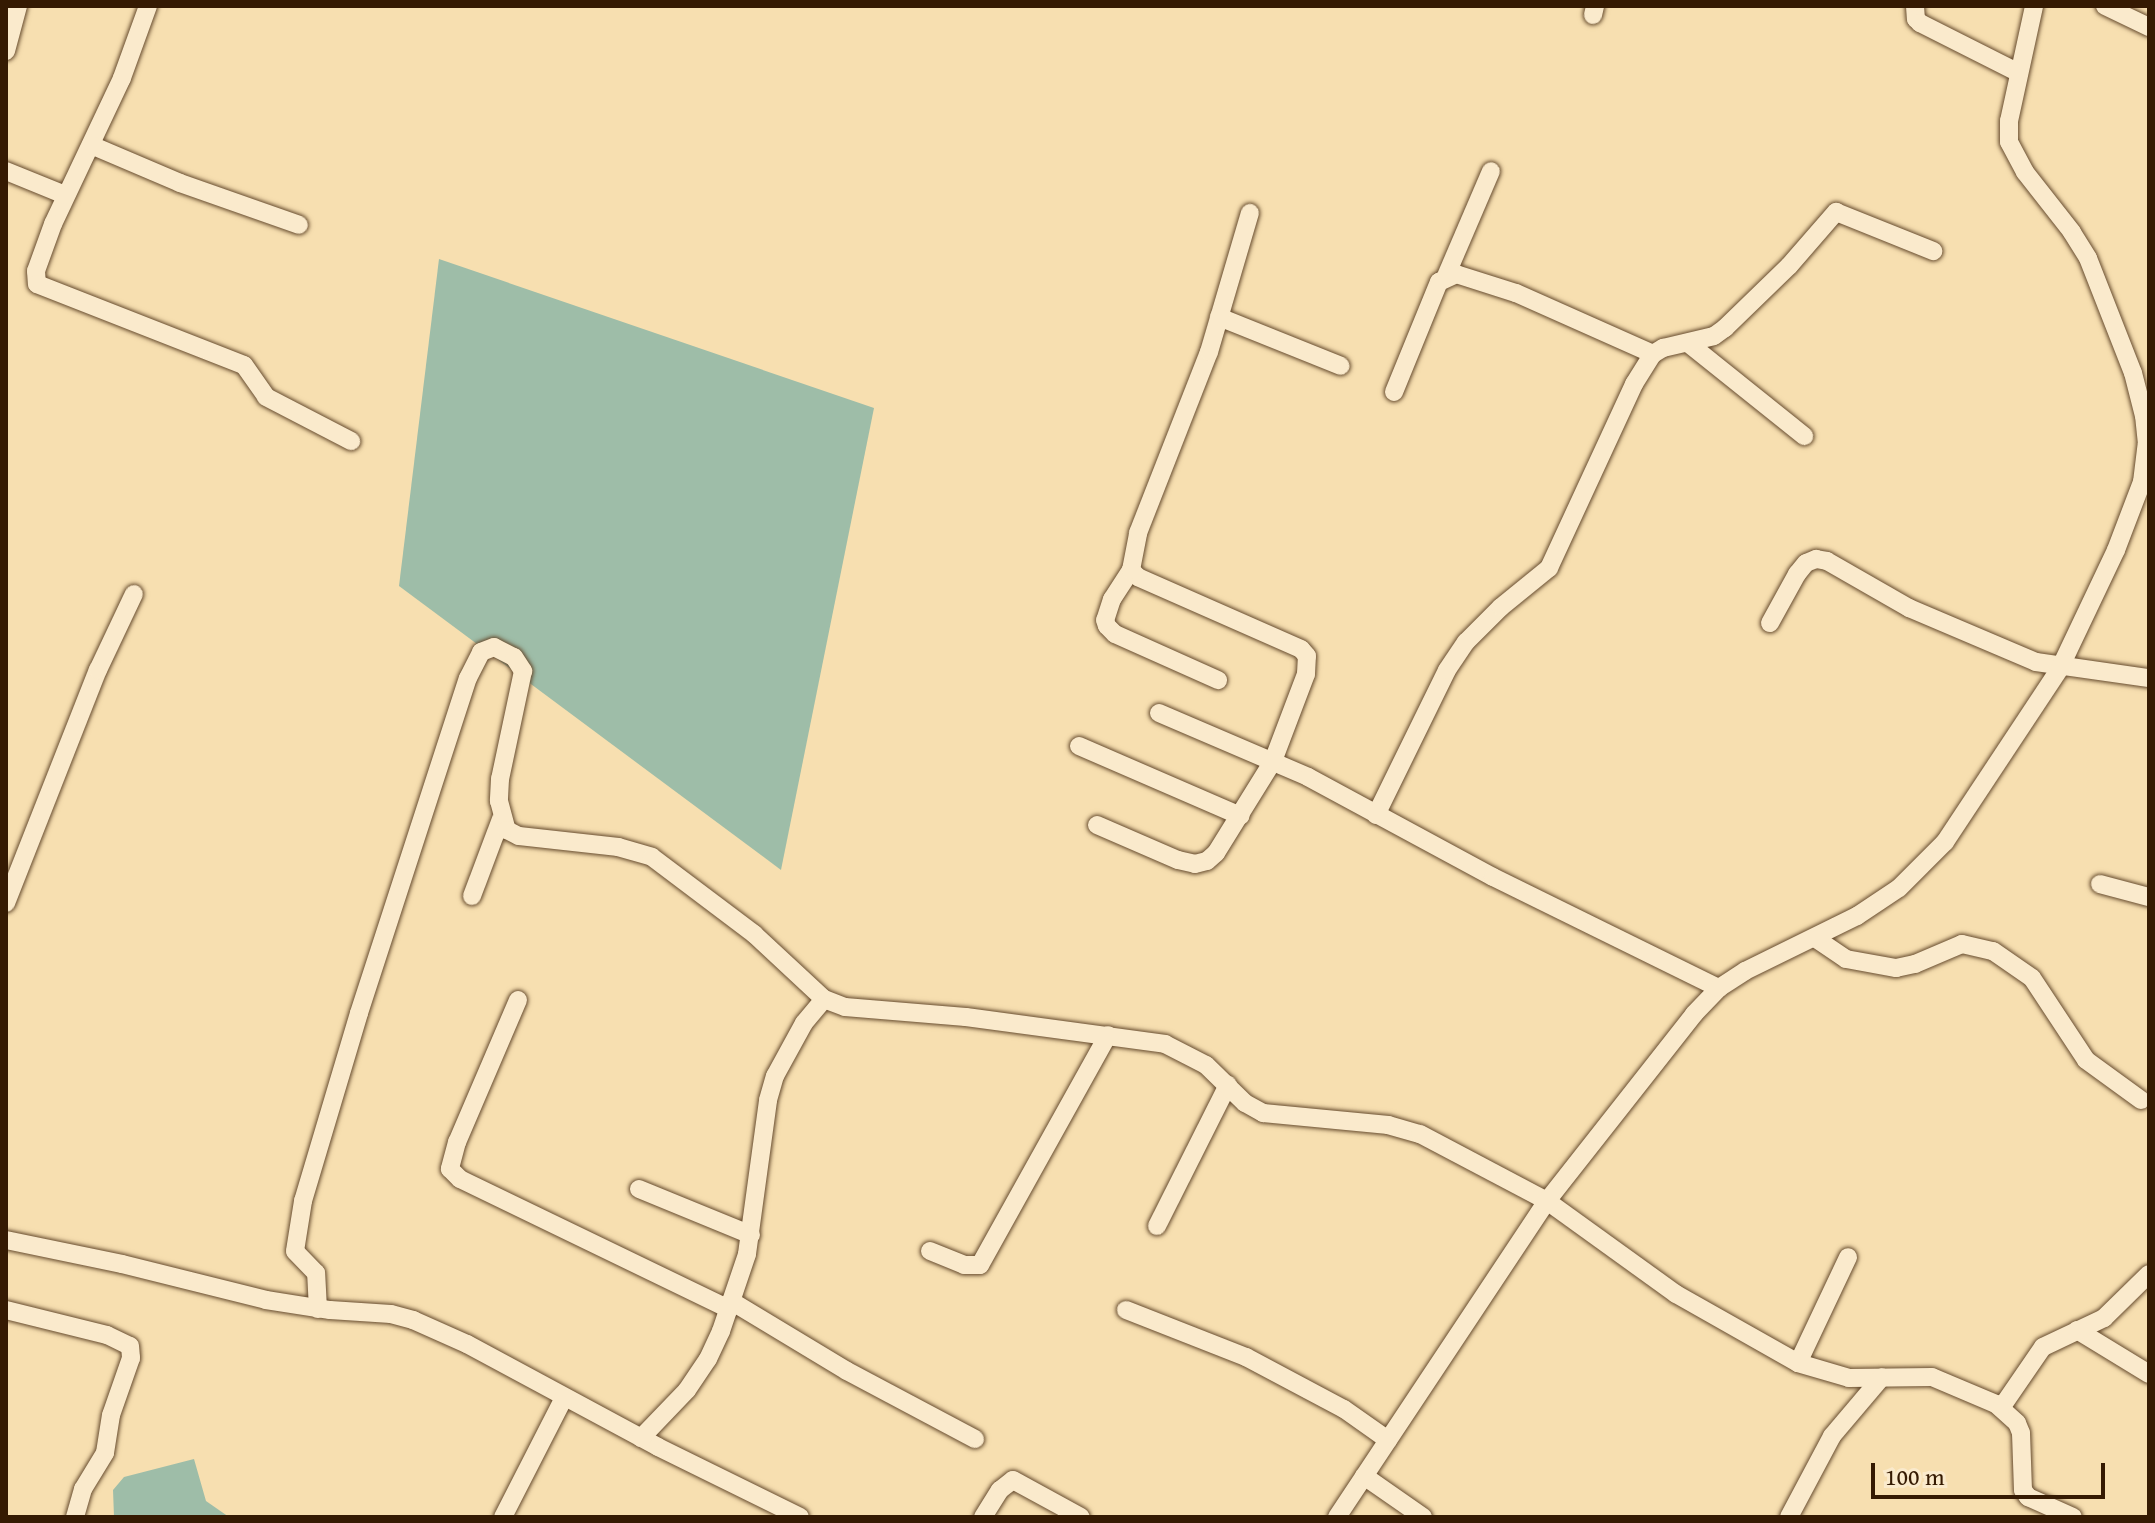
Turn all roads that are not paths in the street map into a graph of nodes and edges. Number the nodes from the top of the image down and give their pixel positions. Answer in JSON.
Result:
{"nodes":[{"id":1,"x":18,"y":6,"type":"edge"},
{"id":2,"x":148,"y":6,"type":"edge"},
{"id":3,"x":1915,"y":6,"type":"edge"},
{"id":4,"x":2034,"y":6,"type":"edge"},
{"id":5,"x":2114,"y":8,"type":"edge"},
{"id":6,"x":2149,"y":27,"type":"edge"},
{"id":7,"x":6,"y":51,"type":"edge"},
{"id":8,"x":2019,"y":73,"type":"junction"},
{"id":9,"x":91,"y":145,"type":"junction"},
{"id":10,"x":6,"y":171,"type":"edge"},
{"id":11,"x":1491,"y":171,"type":"dead end"},
{"id":12,"x":65,"y":195,"type":"junction"},
{"id":13,"x":1250,"y":213,"type":"dead end"},
{"id":14,"x":299,"y":225,"type":"dead end"},
{"id":15,"x":1933,"y":251,"type":"dead end"},
{"id":16,"x":1446,"y":276,"type":"junction"},
{"id":17,"x":1219,"y":317,"type":"junction"},
{"id":18,"x":1688,"y":343,"type":"junction"},
{"id":19,"x":1653,"y":354,"type":"junction"},
{"id":20,"x":1341,"y":366,"type":"dead end"},
{"id":21,"x":1394,"y":392,"type":"dead end"},
{"id":22,"x":1804,"y":436,"type":"dead end"},
{"id":23,"x":351,"y":441,"type":"dead end"},
{"id":24,"x":2148,"y":444,"type":"edge"},
{"id":25,"x":2142,"y":515,"type":"edge"},
{"id":26,"x":1131,"y":570,"type":"junction"},
{"id":27,"x":134,"y":594,"type":"dead end"},
{"id":28,"x":1770,"y":623,"type":"dead end"},
{"id":29,"x":2060,"y":668,"type":"junction"},
{"id":30,"x":2149,"y":678,"type":"edge"},
{"id":31,"x":1218,"y":680,"type":"dead end"},
{"id":32,"x":1159,"y":713,"type":"dead end"},
{"id":33,"x":1079,"y":746,"type":"dead end"},
{"id":34,"x":1273,"y":761,"type":"junction"},
{"id":35,"x":1376,"y":815,"type":"junction"},
{"id":36,"x":1241,"y":816,"type":"junction"},
{"id":37,"x":501,"y":819,"type":"junction"},
{"id":38,"x":1097,"y":825,"type":"dead end"},
{"id":39,"x":2100,"y":884,"type":"dead end"},
{"id":40,"x":472,"y":896,"type":"dead end"},
{"id":41,"x":2149,"y":897,"type":"edge"},
{"id":42,"x":6,"y":903,"type":"edge"},
{"id":43,"x":1815,"y":938,"type":"junction"},
{"id":44,"x":1719,"y":988,"type":"junction"},
{"id":45,"x":820,"y":996,"type":"junction"},
{"id":46,"x":518,"y":1000,"type":"dead end"},
{"id":47,"x":1108,"y":1035,"type":"junction"},
{"id":48,"x":1228,"y":1085,"type":"junction"},
{"id":49,"x":2141,"y":1100,"type":"dead end"},
{"id":50,"x":639,"y":1189,"type":"dead end"},
{"id":51,"x":1547,"y":1201,"type":"junction"},
{"id":52,"x":1157,"y":1226,"type":"dead end"},
{"id":53,"x":751,"y":1235,"type":"junction"},
{"id":54,"x":6,"y":1240,"type":"edge"},
{"id":55,"x":930,"y":1251,"type":"dead end"},
{"id":56,"x":1848,"y":1257,"type":"dead end"},
{"id":57,"x":2149,"y":1274,"type":"edge"},
{"id":58,"x":730,"y":1305,"type":"junction"},
{"id":59,"x":318,"y":1309,"type":"junction"},
{"id":60,"x":6,"y":1310,"type":"edge"},
{"id":61,"x":1126,"y":1310,"type":"dead end"},
{"id":62,"x":2077,"y":1330,"type":"junction"},
{"id":63,"x":1798,"y":1363,"type":"junction"},
{"id":64,"x":2149,"y":1374,"type":"edge"},
{"id":65,"x":1882,"y":1377,"type":"junction"},
{"id":66,"x":564,"y":1398,"type":"junction"},
{"id":67,"x":2001,"y":1408,"type":"junction"},
{"id":68,"x":641,"y":1438,"type":"junction"},
{"id":69,"x":975,"y":1439,"type":"dead end"},
{"id":70,"x":1388,"y":1440,"type":"junction"},
{"id":71,"x":1364,"y":1476,"type":"junction"},
{"id":72,"x":75,"y":1517,"type":"edge"},
{"id":73,"x":503,"y":1517,"type":"edge"},
{"id":74,"x":800,"y":1517,"type":"edge"},
{"id":75,"x":983,"y":1517,"type":"edge"},
{"id":76,"x":1081,"y":1517,"type":"edge"},
{"id":77,"x":1337,"y":1517,"type":"edge"},
{"id":78,"x":1423,"y":1517,"type":"edge"},
{"id":79,"x":1789,"y":1517,"type":"edge"},
{"id":80,"x":2073,"y":1517,"type":"edge"}],
"edges":[{"from":1,"to":7,"type":"street"},
{"from":2,"to":9,"type":"street"},
{"from":3,"to":8,"type":"street"},
{"from":4,"to":8,"type":"street"},
{"from":5,"to":6,"type":"street"},
{"from":8,"to":24,"type":"street"},
{"from":9,"to":12,"type":"street"},
{"from":9,"to":14,"type":"street"},
{"from":10,"to":12,"type":"street"},
{"from":11,"to":16,"type":"street"},
{"from":12,"to":23,"type":"street"},
{"from":13,"to":17,"type":"street"},
{"from":15,"to":18,"type":"street"},
{"from":16,"to":19,"type":"street"},
{"from":16,"to":21,"type":"street"},
{"from":17,"to":20,"type":"street"},
{"from":17,"to":26,"type":"street"},
{"from":18,"to":19,"type":"street"},
{"from":18,"to":22,"type":"street"},
{"from":19,"to":35,"type":"street"},
{"from":24,"to":25,"type":"street"},
{"from":25,"to":29,"type":"street"},
{"from":26,"to":31,"type":"street"},
{"from":26,"to":34,"type":"street"},
{"from":27,"to":42,"type":"street"},
{"from":28,"to":29,"type":"street"},
{"from":29,"to":30,"type":"street"},
{"from":29,"to":43,"type":"street"},
{"from":32,"to":34,"type":"street"},
{"from":33,"to":36,"type":"street"},
{"from":34,"to":35,"type":"street"},
{"from":34,"to":36,"type":"street"},
{"from":35,"to":44,"type":"street"},
{"from":36,"to":38,"type":"street"},
{"from":37,"to":40,"type":"street"},
{"from":37,"to":45,"type":"street"},
{"from":37,"to":59,"type":"street"},
{"from":39,"to":41,"type":"street"},
{"from":43,"to":44,"type":"street"},
{"from":43,"to":49,"type":"street"},
{"from":44,"to":51,"type":"street"},
{"from":45,"to":47,"type":"street"},
{"from":45,"to":53,"type":"street"},
{"from":46,"to":58,"type":"street"},
{"from":47,"to":48,"type":"street"},
{"from":47,"to":55,"type":"street"},
{"from":48,"to":51,"type":"street"},
{"from":48,"to":52,"type":"street"},
{"from":50,"to":53,"type":"street"},
{"from":51,"to":63,"type":"street"},
{"from":51,"to":70,"type":"street"},
{"from":53,"to":58,"type":"street"},
{"from":54,"to":59,"type":"street"},
{"from":56,"to":63,"type":"street"},
{"from":57,"to":62,"type":"street"},
{"from":58,"to":68,"type":"street"},
{"from":58,"to":69,"type":"street"},
{"from":59,"to":66,"type":"street"},
{"from":60,"to":72,"type":"street"},
{"from":61,"to":70,"type":"street"},
{"from":62,"to":64,"type":"street"},
{"from":62,"to":67,"type":"street"},
{"from":63,"to":65,"type":"street"},
{"from":65,"to":67,"type":"street"},
{"from":65,"to":79,"type":"street"},
{"from":66,"to":68,"type":"street"},
{"from":66,"to":73,"type":"street"},
{"from":67,"to":80,"type":"street"},
{"from":68,"to":74,"type":"street"},
{"from":70,"to":71,"type":"street"},
{"from":71,"to":77,"type":"street"},
{"from":71,"to":78,"type":"street"},
{"from":75,"to":76,"type":"street"}]}
